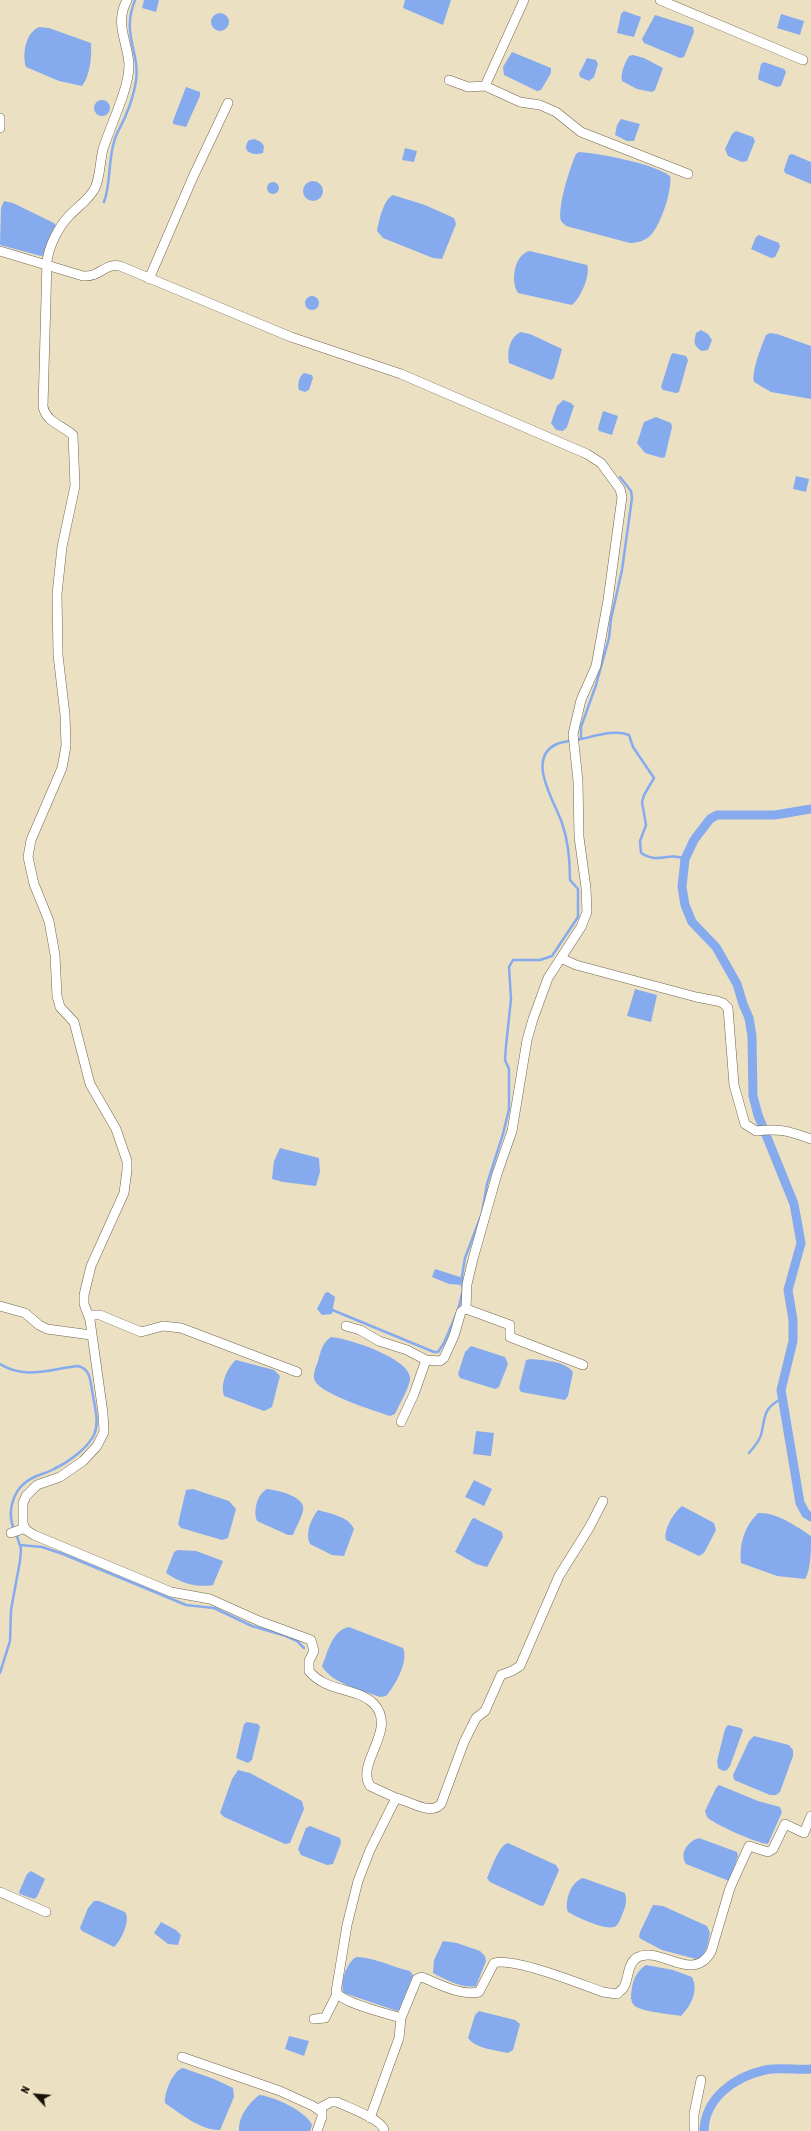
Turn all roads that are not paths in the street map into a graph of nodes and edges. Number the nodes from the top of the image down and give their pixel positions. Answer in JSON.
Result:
{"nodes":[{"id":1,"x":127,"y":0,"type":"edge"},
{"id":2,"x":524,"y":0,"type":"edge"},
{"id":3,"x":660,"y":0,"type":"edge"},
{"id":4,"x":803,"y":60,"type":"dead end"},
{"id":5,"x":449,"y":80,"type":"dead end"},
{"id":6,"x":485,"y":86,"type":"junction"},
{"id":7,"x":228,"y":103,"type":"dead end"},
{"id":8,"x":0,"y":118,"type":"edge"},
{"id":9,"x":0,"y":128,"type":"edge"},
{"id":10,"x":688,"y":174,"type":"dead end"},
{"id":11,"x":0,"y":251,"type":"edge"},
{"id":12,"x":47,"y":265,"type":"junction"},
{"id":13,"x":149,"y":279,"type":"junction"},
{"id":14,"x":561,"y":958,"type":"junction"},
{"id":15,"x":811,"y":1139,"type":"edge"},
{"id":16,"x":0,"y":1306,"type":"edge"},
{"id":17,"x":466,"y":1308,"type":"junction"},
{"id":18,"x":89,"y":1315,"type":"junction"},
{"id":19,"x":346,"y":1326,"type":"dead end"},
{"id":20,"x":91,"y":1335,"type":"junction"},
{"id":21,"x":426,"y":1360,"type":"junction"},
{"id":22,"x":583,"y":1365,"type":"dead end"},
{"id":23,"x":297,"y":1372,"type":"dead end"},
{"id":24,"x":401,"y":1422,"type":"dead end"},
{"id":25,"x":603,"y":1501,"type":"dead end"},
{"id":26,"x":23,"y":1529,"type":"junction"},
{"id":27,"x":10,"y":1533,"type":"dead end"},
{"id":28,"x":396,"y":1798,"type":"junction"},
{"id":29,"x":811,"y":1816,"type":"edge"},
{"id":30,"x":0,"y":1892,"type":"edge"},
{"id":31,"x":46,"y":1912,"type":"dead end"},
{"id":32,"x":337,"y":1994,"type":"junction"},
{"id":33,"x":401,"y":2018,"type":"junction"},
{"id":34,"x":314,"y":2019,"type":"dead end"},
{"id":35,"x":182,"y":2057,"type":"dead end"},
{"id":36,"x":702,"y":2080,"type":"dead end"},
{"id":37,"x":318,"y":2110,"type":"junction"},
{"id":38,"x":370,"y":2118,"type":"junction"},
{"id":39,"x":317,"y":2131,"type":"edge"},
{"id":40,"x":384,"y":2131,"type":"edge"},
{"id":41,"x":694,"y":2131,"type":"edge"}],
"edges":[{"from":1,"to":12,"type":"street"},
{"from":2,"to":6,"type":"street"},
{"from":3,"to":4,"type":"street"},
{"from":5,"to":6,"type":"street"},
{"from":6,"to":10,"type":"street"},
{"from":7,"to":13,"type":"street"},
{"from":8,"to":9,"type":"street"},
{"from":11,"to":12,"type":"street"},
{"from":12,"to":13,"type":"street"},
{"from":12,"to":18,"type":"street"},
{"from":13,"to":14,"type":"street"},
{"from":14,"to":15,"type":"street"},
{"from":14,"to":17,"type":"street"},
{"from":16,"to":20,"type":"street"},
{"from":17,"to":21,"type":"street"},
{"from":17,"to":22,"type":"street"},
{"from":18,"to":20,"type":"street"},
{"from":18,"to":23,"type":"street"},
{"from":19,"to":21,"type":"street"},
{"from":20,"to":26,"type":"street"},
{"from":21,"to":24,"type":"street"},
{"from":25,"to":28,"type":"street"},
{"from":26,"to":27,"type":"street"},
{"from":26,"to":28,"type":"street"},
{"from":28,"to":32,"type":"street"},
{"from":29,"to":33,"type":"street"},
{"from":30,"to":31,"type":"street"},
{"from":32,"to":33,"type":"street"},
{"from":32,"to":34,"type":"street"},
{"from":33,"to":38,"type":"street"},
{"from":35,"to":37,"type":"street"},
{"from":36,"to":41,"type":"street"},
{"from":37,"to":38,"type":"street"},
{"from":37,"to":39,"type":"street"},
{"from":38,"to":40,"type":"street"}]}
